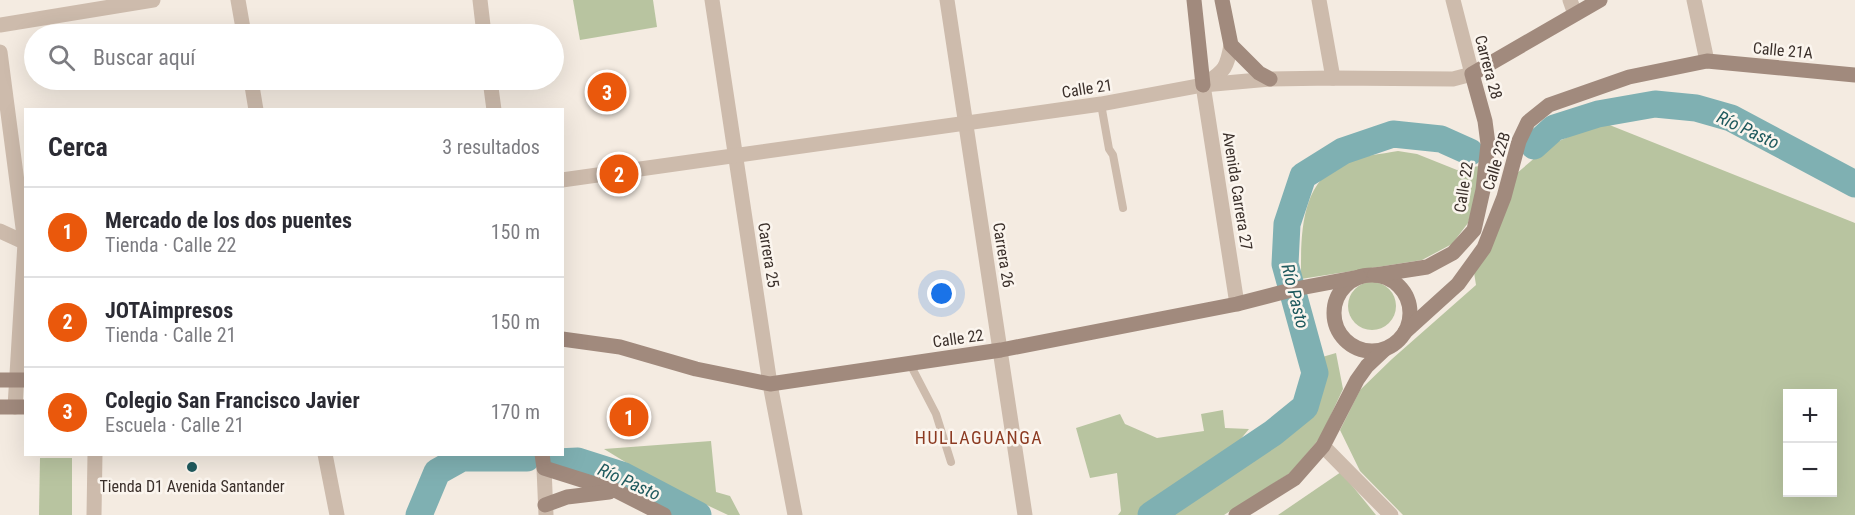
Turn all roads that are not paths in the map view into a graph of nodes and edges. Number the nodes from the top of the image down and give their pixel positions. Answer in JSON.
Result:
{"nodes":[{"id":1,"x":153,"y":0,"type":"edge"},
{"id":2,"x":238,"y":0,"type":"edge"},
{"id":3,"x":480,"y":0,"type":"edge"},
{"id":4,"x":712,"y":0,"type":"edge"},
{"id":5,"x":947,"y":0,"type":"edge"},
{"id":6,"x":1194,"y":0,"type":"edge"},
{"id":7,"x":1221,"y":0,"type":"edge"},
{"id":8,"x":1319,"y":0,"type":"edge"},
{"id":9,"x":1453,"y":0,"type":"edge"},
{"id":10,"x":1600,"y":0,"type":"edge"},
{"id":11,"x":1694,"y":0,"type":"edge"},
{"id":12,"x":1572,"y":7,"type":"edge"},
{"id":13,"x":242,"y":24,"type":"edge"},
{"id":14,"x":483,"y":24,"type":"edge"},
{"id":15,"x":0,"y":26,"type":"edge"},
{"id":16,"x":1231,"y":45,"type":"junction"},
{"id":17,"x":0,"y":52,"type":"edge"},
{"id":18,"x":1707,"y":61,"type":"junction"},
{"id":19,"x":1472,"y":74,"type":"junction"},
{"id":20,"x":1855,"y":75,"type":"edge"},
{"id":21,"x":1333,"y":78,"type":"junction"},
{"id":22,"x":1270,"y":79,"type":"junction"},
{"id":23,"x":1203,"y":85,"type":"junction"},
{"id":24,"x":253,"y":90,"type":"edge"},
{"id":25,"x":491,"y":90,"type":"edge"},
{"id":26,"x":1101,"y":104,"type":"junction"},
{"id":27,"x":256,"y":108,"type":"edge"},
{"id":28,"x":494,"y":108,"type":"edge"},
{"id":29,"x":965,"y":124,"type":"junction"},
{"id":30,"x":1488,"y":144,"type":"joint"},
{"id":31,"x":735,"y":154,"type":"junction"},
{"id":32,"x":564,"y":180,"type":"edge"},
{"id":33,"x":1123,"y":208,"type":"dead end"},
{"id":34,"x":0,"y":231,"type":"edge"},
{"id":35,"x":24,"y":235,"type":"edge"},
{"id":36,"x":24,"y":243,"type":"edge"},
{"id":37,"x":1376,"y":275,"type":"junction"},
{"id":38,"x":24,"y":277,"type":"edge"},
{"id":39,"x":1359,"y":277,"type":"junction"},
{"id":40,"x":1237,"y":304,"type":"junction"},
{"id":41,"x":1405,"y":332,"type":"junction"},
{"id":42,"x":564,"y":339,"type":"edge"},
{"id":43,"x":1002,"y":350,"type":"junction"},
{"id":44,"x":1384,"y":350,"type":"junction"},
{"id":45,"x":910,"y":364,"type":"junction"},
{"id":46,"x":0,"y":380,"type":"edge"},
{"id":47,"x":21,"y":380,"type":"edge"},
{"id":48,"x":770,"y":384,"type":"junction"},
{"id":49,"x":13,"y":407,"type":"edge"},
{"id":50,"x":1323,"y":446,"type":"junction"},
{"id":51,"x":94,"y":456,"type":"edge"},
{"id":52,"x":326,"y":456,"type":"edge"},
{"id":53,"x":543,"y":462,"type":"edge"},
{"id":54,"x":951,"y":462,"type":"dead end"},
{"id":55,"x":617,"y":491,"type":"junction"},
{"id":56,"x":546,"y":510,"type":"edge"},
{"id":57,"x":94,"y":515,"type":"edge"},
{"id":58,"x":337,"y":515,"type":"edge"},
{"id":59,"x":664,"y":515,"type":"edge"},
{"id":60,"x":795,"y":515,"type":"edge"},
{"id":61,"x":1026,"y":515,"type":"edge"},
{"id":62,"x":1236,"y":515,"type":"edge"},
{"id":63,"x":1391,"y":515,"type":"edge"}],
"edges":[{"from":1,"to":15,"type":"street"},
{"from":2,"to":13,"type":"street"},
{"from":3,"to":14,"type":"street"},
{"from":4,"to":31,"type":"street","name":"Carrera 25"},
{"from":5,"to":29,"type":"street","name":"Carrera 26"},
{"from":6,"to":23,"type":"main road","name":"Avenida Carrera 27"},
{"from":7,"to":16,"type":"main road"},
{"from":8,"to":21,"type":"street"},
{"from":9,"to":19,"type":"street","name":"Carrera 28"},
{"from":10,"to":12,"type":"main road","name":"Calle 21"},
{"from":11,"to":18,"type":"street"},
{"from":12,"to":19,"type":"main road","name":"Calle 21"},
{"from":16,"to":22,"type":"main road"},
{"from":16,"to":23,"type":"street"},
{"from":17,"to":35,"type":"street"},
{"from":18,"to":20,"type":"main road","name":"Calle 21A"},
{"from":18,"to":41,"type":"main road","name":"Calle 22B"},
{"from":19,"to":21,"type":"street","name":"Calle 21"},
{"from":19,"to":30,"type":"main road","name":"Carrera 28"},
{"from":21,"to":22,"type":"street","name":"Calle 21"},
{"from":22,"to":23,"type":"street","name":"Calle 21"},
{"from":23,"to":26,"type":"street","name":"Calle 21"},
{"from":23,"to":40,"type":"street","name":"Avenida Carrera 27"},
{"from":24,"to":27,"type":"street"},
{"from":25,"to":28,"type":"street"},
{"from":26,"to":29,"type":"street","name":"Calle 21"},
{"from":26,"to":33,"type":"lane"},
{"from":29,"to":31,"type":"street","name":"Calle 21"},
{"from":29,"to":43,"type":"street","name":"Carrera 26"},
{"from":30,"to":37,"type":"main road","name":"Calle 22"},
{"from":31,"to":32,"type":"street","name":"Calle 21"},
{"from":31,"to":48,"type":"street","name":"Carrera 25"},
{"from":34,"to":36,"type":"street"},
{"from":37,"to":39,"type":"main road"},
{"from":37,"to":41,"type":"main road"},
{"from":38,"to":47,"type":"street"},
{"from":39,"to":40,"type":"main road","name":"Calle 22"},
{"from":39,"to":44,"type":"main road"},
{"from":40,"to":43,"type":"main road","name":"Calle 22"},
{"from":41,"to":44,"type":"main road"},
{"from":42,"to":48,"type":"main road","name":"Calle 22"},
{"from":43,"to":45,"type":"main road","name":"Calle 22"},
{"from":43,"to":61,"type":"street","name":"Carrera 26"},
{"from":44,"to":50,"type":"main road"},
{"from":45,"to":48,"type":"main road","name":"Calle 22"},
{"from":45,"to":54,"type":"lane"},
{"from":46,"to":47,"type":"main road"},
{"from":47,"to":49,"type":"street"},
{"from":48,"to":60,"type":"street","name":"Carrera 25"},
{"from":50,"to":62,"type":"main road"},
{"from":50,"to":63,"type":"street"},
{"from":51,"to":57,"type":"street"},
{"from":52,"to":58,"type":"street"},
{"from":53,"to":55,"type":"main road"},
{"from":53,"to":56,"type":"street"},
{"from":55,"to":56,"type":"main road"},
{"from":55,"to":59,"type":"main road"}]}
